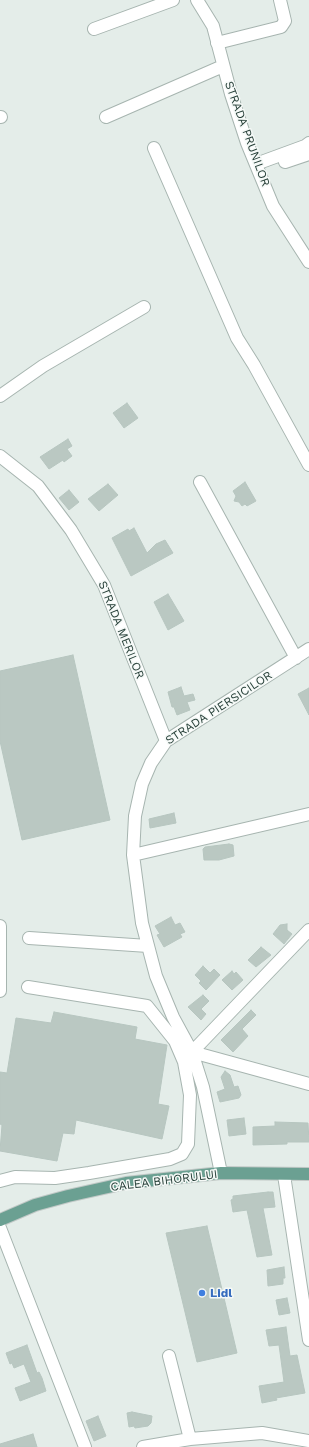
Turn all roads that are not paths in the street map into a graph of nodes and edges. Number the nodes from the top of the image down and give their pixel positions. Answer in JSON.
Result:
{"nodes":[{"id":1,"x":173,"y":0,"type":"edge"},
{"id":2,"x":197,"y":0,"type":"edge"},
{"id":3,"x":280,"y":0,"type":"edge"},
{"id":4,"x":94,"y":29,"type":"dead end"},
{"id":5,"x":217,"y":43,"type":"junction"},
{"id":6,"x":223,"y":66,"type":"junction"},
{"id":7,"x":106,"y":118,"type":"dead end"},
{"id":8,"x":309,"y":143,"type":"edge"},
{"id":9,"x":154,"y":148,"type":"dead end"},
{"id":10,"x":309,"y":154,"type":"edge"},
{"id":11,"x":258,"y":167,"type":"junction"},
{"id":12,"x":309,"y":262,"type":"edge"},
{"id":13,"x":144,"y":307,"type":"dead end"},
{"id":14,"x":0,"y":396,"type":"edge"},
{"id":15,"x":0,"y":456,"type":"edge"},
{"id":16,"x":309,"y":465,"type":"edge"},
{"id":17,"x":200,"y":482,"type":"dead end"},
{"id":18,"x":309,"y":650,"type":"edge"},
{"id":19,"x":296,"y":658,"type":"junction"},
{"id":20,"x":166,"y":741,"type":"junction"},
{"id":21,"x":309,"y":814,"type":"edge"},
{"id":22,"x":133,"y":855,"type":"junction"},
{"id":23,"x":0,"y":926,"type":"edge"},
{"id":24,"x":309,"y":930,"type":"edge"},
{"id":25,"x":29,"y":938,"type":"dead end"},
{"id":26,"x":148,"y":946,"type":"junction"},
{"id":27,"x":28,"y":987,"type":"dead end"},
{"id":28,"x":0,"y":991,"type":"edge"},
{"id":29,"x":192,"y":1052,"type":"junction"},
{"id":30,"x":309,"y":1084,"type":"edge"},
{"id":31,"x":222,"y":1173,"type":"junction"},
{"id":32,"x":309,"y":1174,"type":"edge"},
{"id":33,"x":284,"y":1175,"type":"junction"},
{"id":34,"x":0,"y":1181,"type":"edge"},
{"id":35,"x":0,"y":1220,"type":"edge"},
{"id":36,"x":0,"y":1228,"type":"edge"},
{"id":37,"x":309,"y":1340,"type":"edge"},
{"id":38,"x":168,"y":1356,"type":"dead end"},
{"id":39,"x":190,"y":1439,"type":"junction"},
{"id":40,"x":309,"y":1441,"type":"edge"},
{"id":41,"x":177,"y":1444,"type":"edge"},
{"id":42,"x":85,"y":1447,"type":"edge"},
{"id":43,"x":143,"y":1447,"type":"edge"}],
"edges":[{"from":1,"to":4,"type":"street"},
{"from":2,"to":5,"type":"street","name":"STRADA PRUNILOR"},
{"from":3,"to":5,"type":"street"},
{"from":5,"to":6,"type":"street","name":"STRADA PRUNILOR"},
{"from":6,"to":7,"type":"street"},
{"from":6,"to":11,"type":"street","name":"STRADA PRUNILOR"},
{"from":8,"to":11,"type":"street"},
{"from":9,"to":16,"type":"street"},
{"from":10,"to":11,"type":"street"},
{"from":11,"to":12,"type":"street","name":"STRADA PRUNILOR"},
{"from":13,"to":14,"type":"street"},
{"from":15,"to":20,"type":"street","name":"STRADA MERILOR"},
{"from":17,"to":19,"type":"street"},
{"from":18,"to":19,"type":"street","name":"STRADA PIERSICILOR"},
{"from":19,"to":20,"type":"street","name":"STRADA PIERSICILOR"},
{"from":20,"to":22,"type":"street","name":"STRADA PIERSICILOR"},
{"from":21,"to":22,"type":"street"},
{"from":22,"to":26,"type":"street","name":"STRADA PIERSICILOR"},
{"from":23,"to":28,"type":"street"},
{"from":24,"to":29,"type":"street"},
{"from":25,"to":26,"type":"street"},
{"from":26,"to":29,"type":"street","name":"STRADA PIERSICILOR"},
{"from":27,"to":34,"type":"street"},
{"from":29,"to":30,"type":"street"},
{"from":29,"to":31,"type":"street","name":"STRADA PIERSICILOR"},
{"from":31,"to":33,"type":"main road","name":"CALEA BIHORULUI"},
{"from":31,"to":35,"type":"main road","name":"CALEA BIHORULUI"},
{"from":32,"to":33,"type":"main road","name":"CALEA BIHORULUI"},
{"from":33,"to":37,"type":"street"},
{"from":36,"to":42,"type":"street"},
{"from":38,"to":39,"type":"street"},
{"from":39,"to":40,"type":"street"},
{"from":39,"to":41,"type":"street"},
{"from":41,"to":43,"type":"street"}]}
